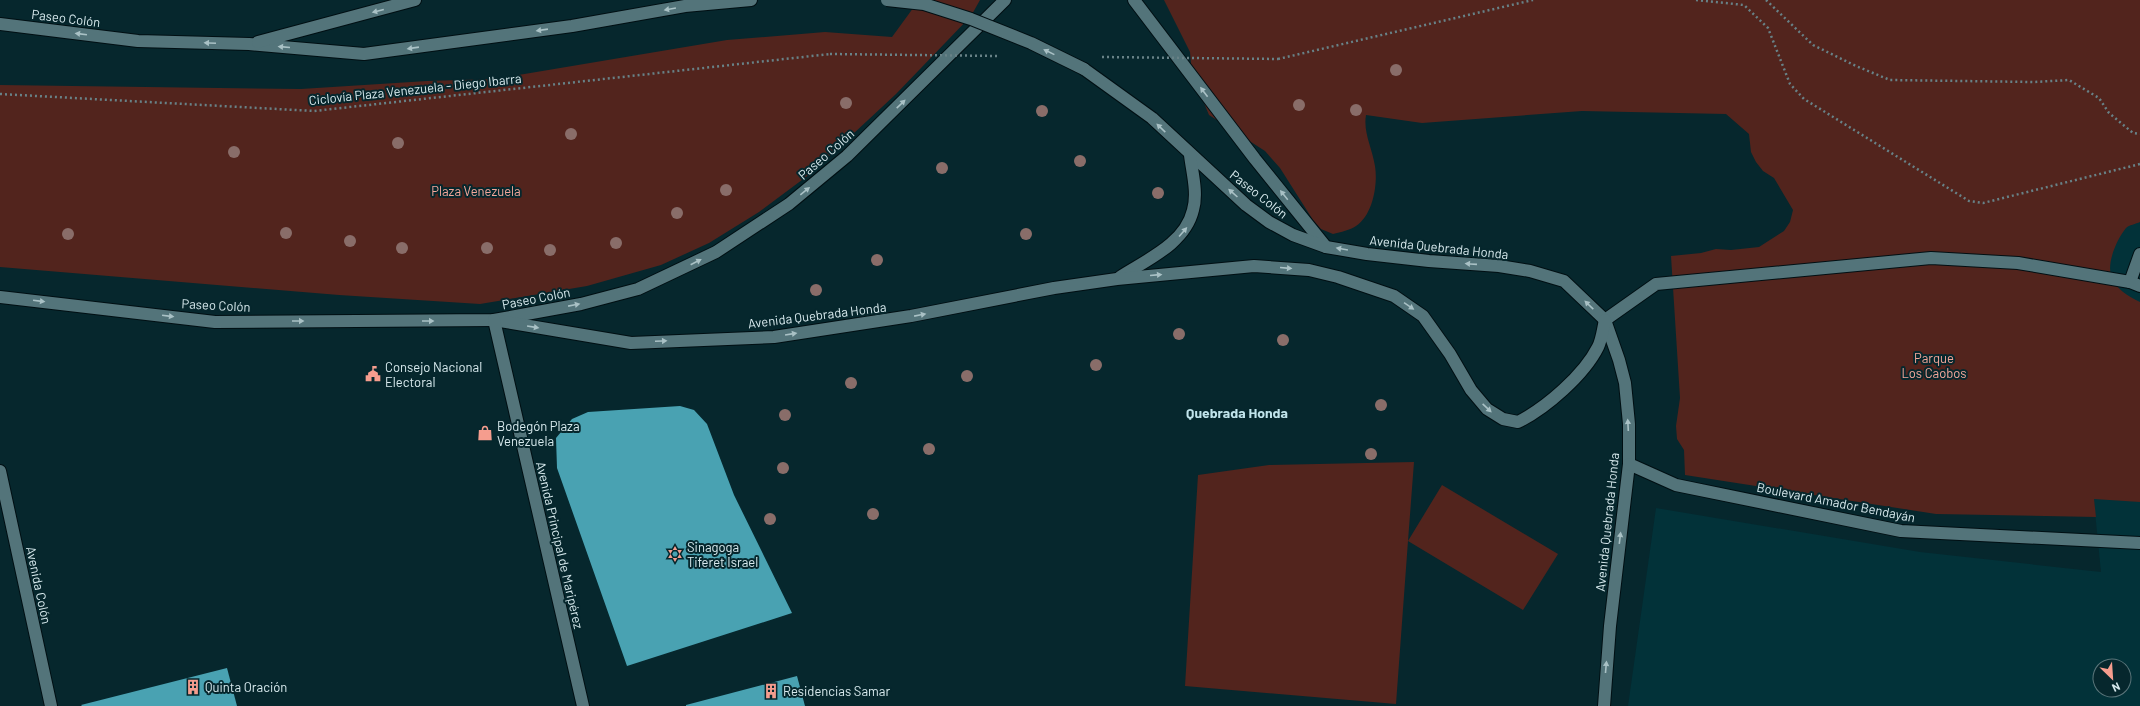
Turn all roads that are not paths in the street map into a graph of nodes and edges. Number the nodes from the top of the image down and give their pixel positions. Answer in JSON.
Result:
{"nodes":[{"id":1,"x":415,"y":0,"type":"edge"},
{"id":2,"x":751,"y":0,"type":"edge"},
{"id":3,"x":887,"y":0,"type":"edge"},
{"id":4,"x":1005,"y":0,"type":"edge"},
{"id":5,"x":1134,"y":0,"type":"edge"},
{"id":6,"x":0,"y":24,"type":"edge"},
{"id":7,"x":249,"y":44,"type":"junction"},
{"id":8,"x":1190,"y":154,"type":"junction"},
{"id":9,"x":1326,"y":246,"type":"junction"},
{"id":10,"x":2140,"y":254,"type":"edge"},
{"id":11,"x":1117,"y":279,"type":"junction"},
{"id":12,"x":2135,"y":284,"type":"edge"},
{"id":13,"x":0,"y":297,"type":"edge"},
{"id":14,"x":494,"y":320,"type":"junction"},
{"id":15,"x":1605,"y":320,"type":"junction"},
{"id":16,"x":1629,"y":464,"type":"junction"},
{"id":17,"x":0,"y":470,"type":"edge"},
{"id":18,"x":2140,"y":543,"type":"edge"},
{"id":19,"x":52,"y":706,"type":"edge"},
{"id":20,"x":583,"y":706,"type":"edge"},
{"id":21,"x":1604,"y":706,"type":"edge"}],
"edges":[{"from":1,"to":7,"type":"street","name":"Paseo Colón","one_way":true},
{"from":2,"to":7,"type":"street","name":"Paseo Colón","one_way":true},
{"from":8,"to":3,"type":"street","name":"Paseo Colón","one_way":true,"bridge":true},
{"from":14,"to":4,"type":"street","name":"Paseo Colón","one_way":true},
{"from":9,"to":5,"type":"street","name":"Paseo Colón","one_way":true},
{"from":7,"to":6,"type":"street","name":"Paseo Colón","one_way":true},
{"from":9,"to":8,"type":"street","name":"Paseo Colón","one_way":true},
{"from":11,"to":8,"type":"street","name":"Avenida Quebrada Honda","one_way":true},
{"from":15,"to":9,"type":"street","name":"Avenida Quebrada Honda","one_way":true},
{"from":10,"to":12,"type":"street"},
{"from":14,"to":11,"type":"street","name":"Avenida Quebrada Honda","one_way":true},
{"from":11,"to":15,"type":"street","name":"Avenida Quebrada Honda","one_way":true},
{"from":12,"to":15,"type":"street"},
{"from":13,"to":14,"type":"street","name":"Paseo Colón","one_way":true},
{"from":14,"to":20,"type":"street","name":"Avenida Principal de Maripérez"},
{"from":16,"to":15,"type":"street","name":"Avenida Quebrada Honda","one_way":true},
{"from":16,"to":18,"type":"street","name":"Boulevard Amador Bendayán"},
{"from":21,"to":16,"type":"street","name":"Avenida Quebrada Honda","one_way":true},
{"from":17,"to":19,"type":"street","name":"Avenida Colón"}]}
